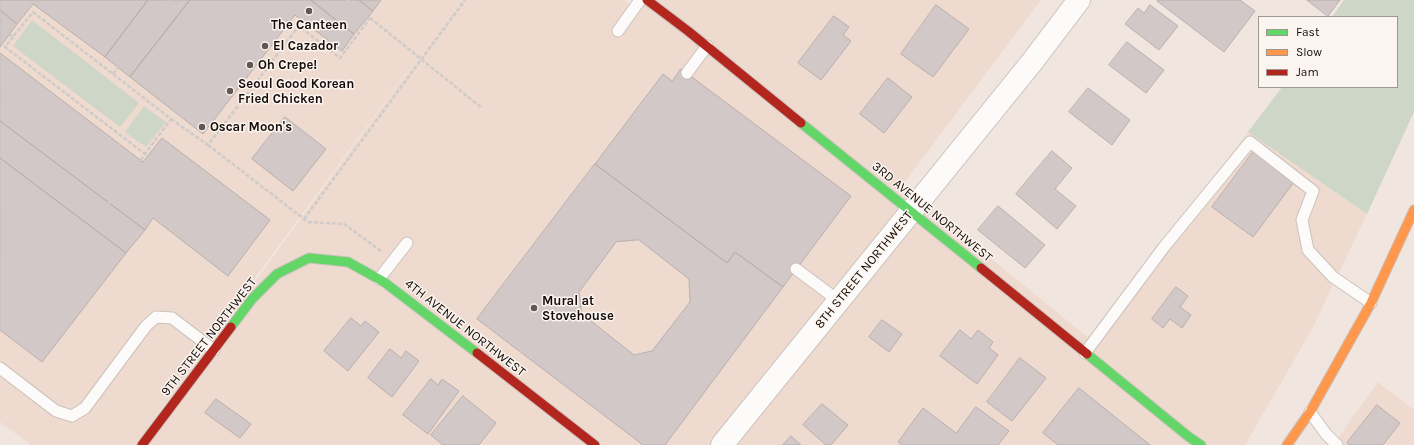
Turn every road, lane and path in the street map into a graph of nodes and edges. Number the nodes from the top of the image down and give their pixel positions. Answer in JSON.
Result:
{"nodes":[{"id":1,"x":169,"y":0,"type":"edge"},
{"id":2,"x":346,"y":0,"type":"edge"},
{"id":3,"x":465,"y":0,"type":"edge"},
{"id":4,"x":640,"y":0,"type":"edge"},
{"id":5,"x":647,"y":0,"type":"edge"},
{"id":6,"x":1079,"y":0,"type":"edge"},
{"id":7,"x":370,"y":18,"type":"junction"},
{"id":8,"x":0,"y":27,"type":"edge"},
{"id":9,"x":618,"y":31,"type":"dead end"},
{"id":10,"x":13,"y":37,"type":"junction"},
{"id":11,"x":707,"y":46,"type":"junction"},
{"id":12,"x":420,"y":59,"type":"junction"},
{"id":13,"x":687,"y":73,"type":"dead end"},
{"id":14,"x":113,"y":74,"type":"junction"},
{"id":15,"x":482,"y":108,"type":"dead end"},
{"id":16,"x":171,"y":119,"type":"junction"},
{"id":17,"x":0,"y":140,"type":"edge"},
{"id":18,"x":208,"y":145,"type":"junction"},
{"id":19,"x":145,"y":154,"type":"junction"},
{"id":20,"x":1414,"y":210,"type":"edge"},
{"id":21,"x":911,"y":212,"type":"junction"},
{"id":22,"x":304,"y":219,"type":"junction"},
{"id":23,"x":407,"y":243,"type":"dead end"},
{"id":24,"x":309,"y":258,"type":"joint"},
{"id":25,"x":393,"y":261,"type":"junction"},
{"id":26,"x":796,"y":269,"type":"dead end"},
{"id":27,"x":379,"y":279,"type":"junction"},
{"id":28,"x":839,"y":301,"type":"junction"},
{"id":29,"x":1371,"y":303,"type":"junction"},
{"id":30,"x":214,"y":350,"type":"junction"},
{"id":31,"x":1085,"y":353,"type":"junction"},
{"id":32,"x":0,"y":368,"type":"edge"},
{"id":33,"x":1310,"y":412,"type":"junction"},
{"id":34,"x":142,"y":445,"type":"edge"},
{"id":35,"x":595,"y":445,"type":"edge"},
{"id":36,"x":722,"y":445,"type":"edge"},
{"id":37,"x":1201,"y":445,"type":"edge"},
{"id":38,"x":1287,"y":445,"type":"edge"},
{"id":39,"x":1336,"y":445,"type":"edge"}],
"edges":[{"from":1,"to":14,"type":"path"},
{"from":2,"to":7,"type":"path"},
{"from":3,"to":12,"type":"path"},
{"from":4,"to":9,"type":"lane"},
{"from":5,"to":11,"type":"street","name":"3RD AVENUE NORTHWEST"},
{"from":6,"to":21,"type":"street","name":"8TH STREET NORTHWEST"},
{"from":7,"to":12,"type":"path"},
{"from":7,"to":18,"type":"path"},
{"from":8,"to":10,"type":"path"},
{"from":10,"to":14,"type":"path"},
{"from":10,"to":19,"type":"path"},
{"from":11,"to":13,"type":"lane"},
{"from":11,"to":21,"type":"street","name":"3RD AVENUE NORTHWEST"},
{"from":12,"to":15,"type":"path"},
{"from":12,"to":22,"type":"path"},
{"from":14,"to":16,"type":"path"},
{"from":16,"to":18,"type":"path"},
{"from":16,"to":19,"type":"path"},
{"from":17,"to":19,"type":"path"},
{"from":18,"to":22,"type":"path"},
{"from":20,"to":29,"type":"street"},
{"from":21,"to":28,"type":"street","name":"8TH STREET NORTHWEST"},
{"from":21,"to":31,"type":"street","name":"3RD AVENUE NORTHWEST"},
{"from":22,"to":25,"type":"path"},
{"from":23,"to":25,"type":"lane"},
{"from":24,"to":27,"type":"street","name":"4TH AVENUE NORTHWEST"},
{"from":24,"to":30,"type":"street","name":"9TH STREET NORTHWEST"},
{"from":25,"to":27,"type":"lane"},
{"from":26,"to":28,"type":"lane"},
{"from":27,"to":35,"type":"street","name":"4TH AVENUE NORTHWEST"},
{"from":28,"to":36,"type":"street","name":"8TH STREET NORTHWEST"},
{"from":29,"to":31,"type":"lane"},
{"from":29,"to":33,"type":"street"},
{"from":30,"to":32,"type":"lane"},
{"from":30,"to":34,"type":"street","name":"9TH STREET NORTHWEST"},
{"from":31,"to":37,"type":"street","name":"3RD AVENUE NORTHWEST"},
{"from":33,"to":38,"type":"street"},
{"from":33,"to":39,"type":"lane"}]}
